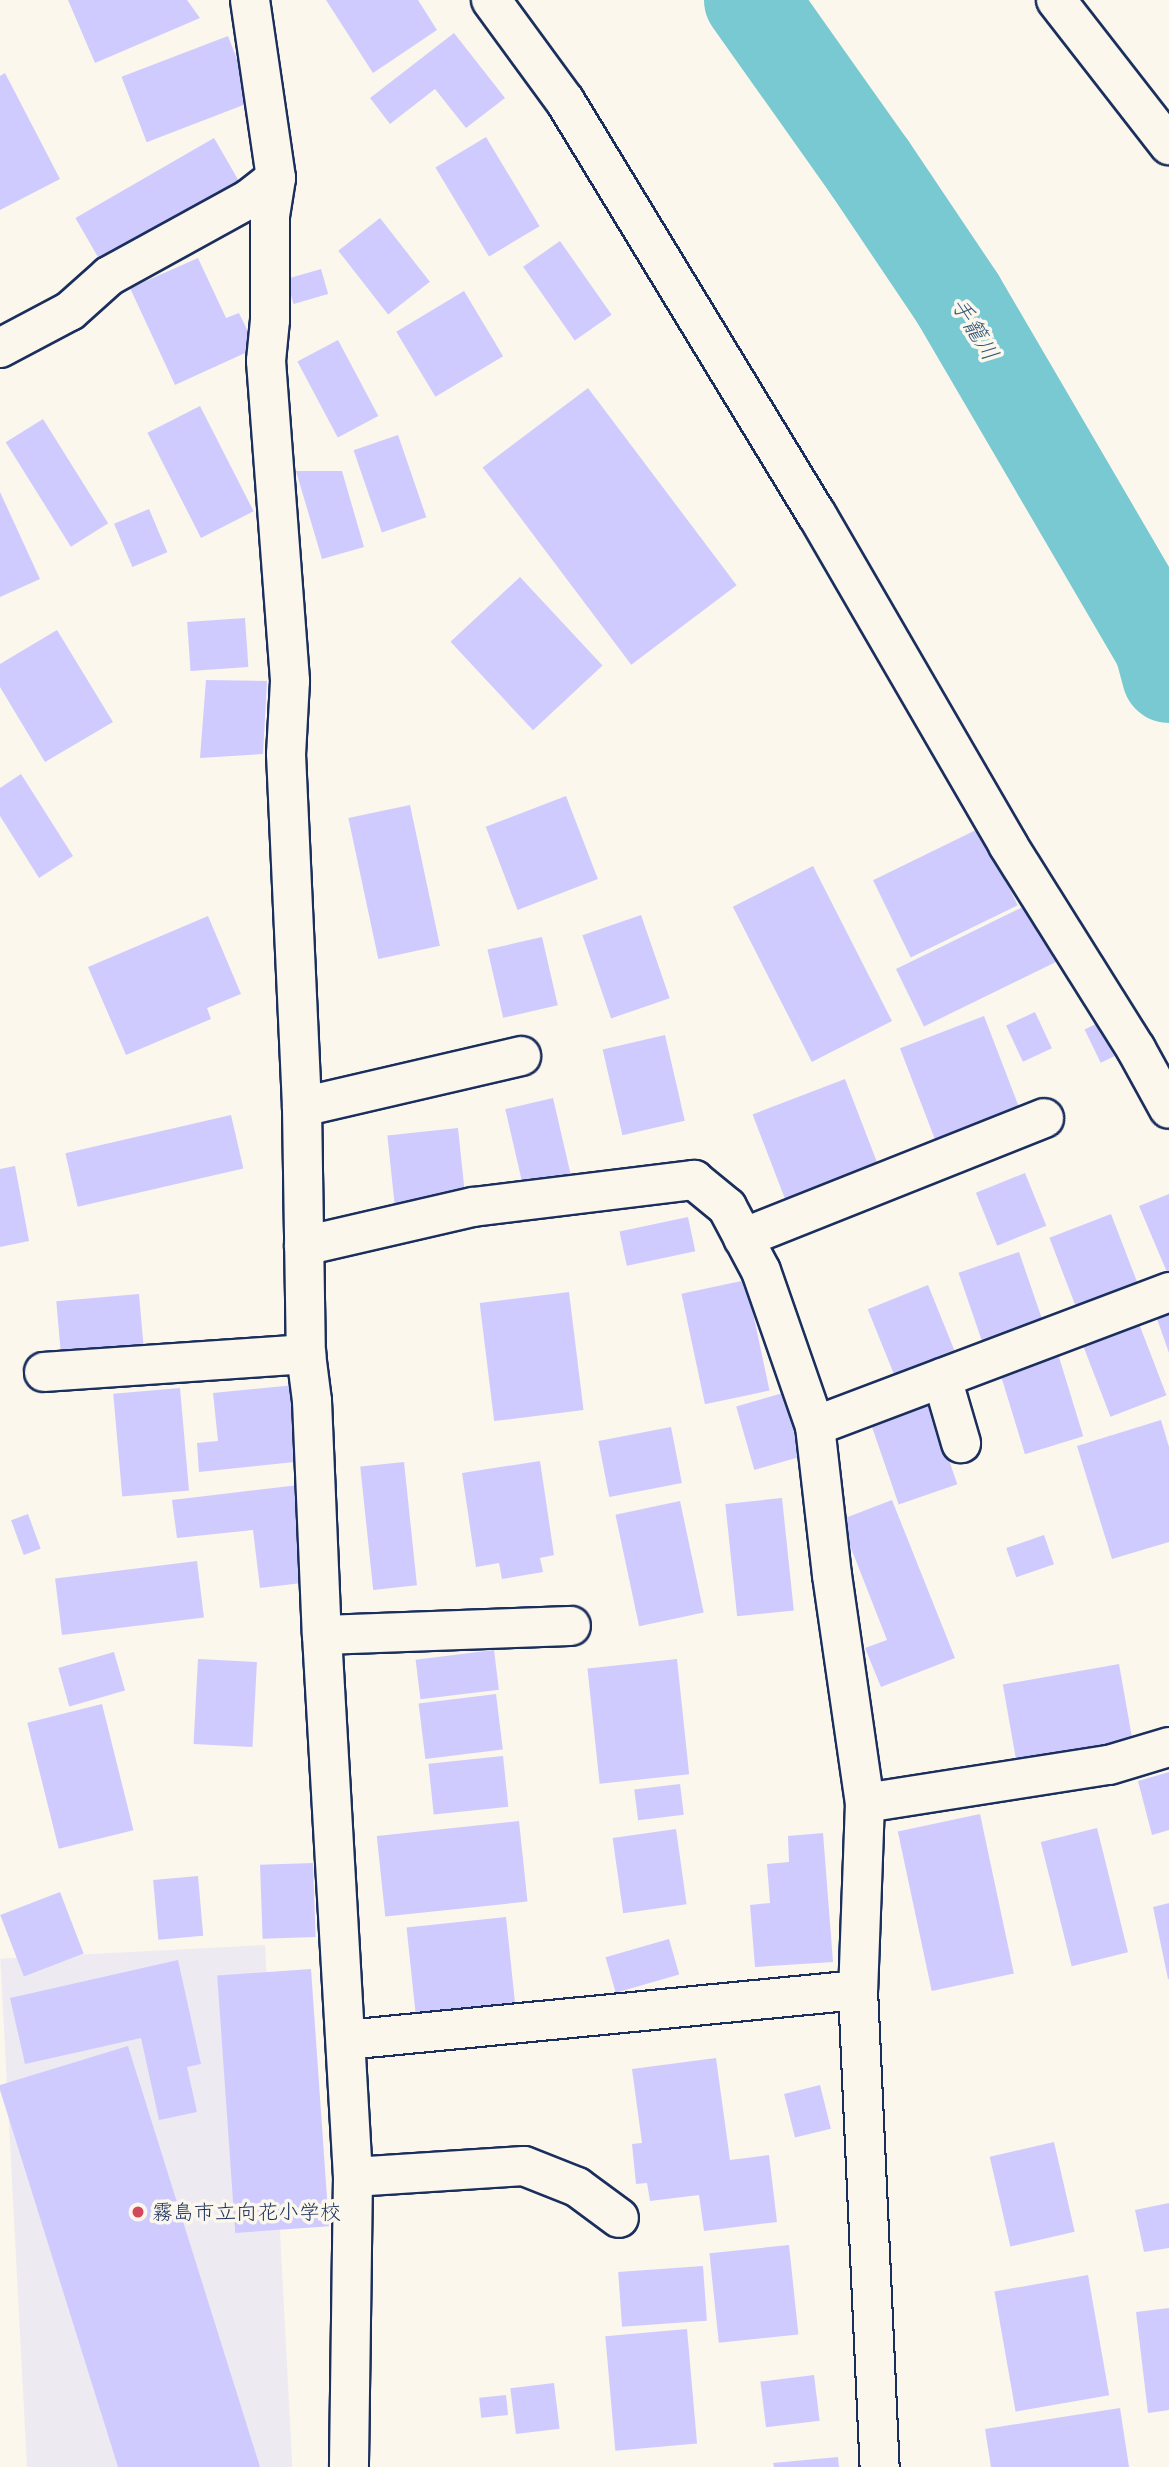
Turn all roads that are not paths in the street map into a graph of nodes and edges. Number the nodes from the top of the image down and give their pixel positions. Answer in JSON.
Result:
{"nodes":[{"id":1,"x":250,"y":0,"type":"edge"},
{"id":2,"x":491,"y":0,"type":"edge"},
{"id":3,"x":1056,"y":0,"type":"edge"},
{"id":4,"x":1169,"y":145,"type":"edge"},
{"id":5,"x":276,"y":178,"type":"junction"},
{"id":6,"x":0,"y":348,"type":"edge"},
{"id":7,"x":522,"y":1056,"type":"dead end"},
{"id":8,"x":302,"y":1107,"type":"junction"},
{"id":9,"x":1169,"y":1109,"type":"edge"},
{"id":10,"x":1044,"y":1118,"type":"dead end"},
{"id":11,"x":743,"y":1238,"type":"junction"},
{"id":12,"x":304,"y":1246,"type":"junction"},
{"id":13,"x":1169,"y":1292,"type":"edge"},
{"id":14,"x":306,"y":1354,"type":"junction"},
{"id":15,"x":44,"y":1372,"type":"dead end"},
{"id":16,"x":942,"y":1378,"type":"junction"},
{"id":17,"x":815,"y":1426,"type":"junction"},
{"id":18,"x":961,"y":1443,"type":"dead end"},
{"id":19,"x":571,"y":1626,"type":"dead end"},
{"id":20,"x":322,"y":1635,"type":"junction"},
{"id":21,"x":1169,"y":1747,"type":"edge"},
{"id":22,"x":865,"y":1803,"type":"junction"},
{"id":23,"x":858,"y":1990,"type":"junction"},
{"id":24,"x":346,"y":2040,"type":"junction"},
{"id":25,"x":353,"y":2177,"type":"junction"},
{"id":26,"x":619,"y":2218,"type":"dead end"},
{"id":27,"x":349,"y":2467,"type":"edge"},
{"id":28,"x":880,"y":2467,"type":"edge"}],
"edges":[{"from":1,"to":5,"type":"street"},
{"from":2,"to":9,"type":"street"},
{"from":3,"to":4,"type":"street"},
{"from":5,"to":6,"type":"street"},
{"from":5,"to":8,"type":"street"},
{"from":7,"to":8,"type":"street"},
{"from":8,"to":12,"type":"street"},
{"from":10,"to":11,"type":"street"},
{"from":11,"to":12,"type":"street"},
{"from":11,"to":17,"type":"street"},
{"from":12,"to":14,"type":"street"},
{"from":13,"to":16,"type":"street"},
{"from":14,"to":15,"type":"street"},
{"from":14,"to":20,"type":"street"},
{"from":16,"to":17,"type":"street"},
{"from":16,"to":18,"type":"street"},
{"from":17,"to":22,"type":"street"},
{"from":19,"to":20,"type":"street"},
{"from":20,"to":24,"type":"street"},
{"from":21,"to":22,"type":"street"},
{"from":22,"to":23,"type":"street"},
{"from":23,"to":24,"type":"street"},
{"from":23,"to":28,"type":"street"},
{"from":24,"to":25,"type":"street"},
{"from":25,"to":26,"type":"street"},
{"from":25,"to":27,"type":"street"}]}
